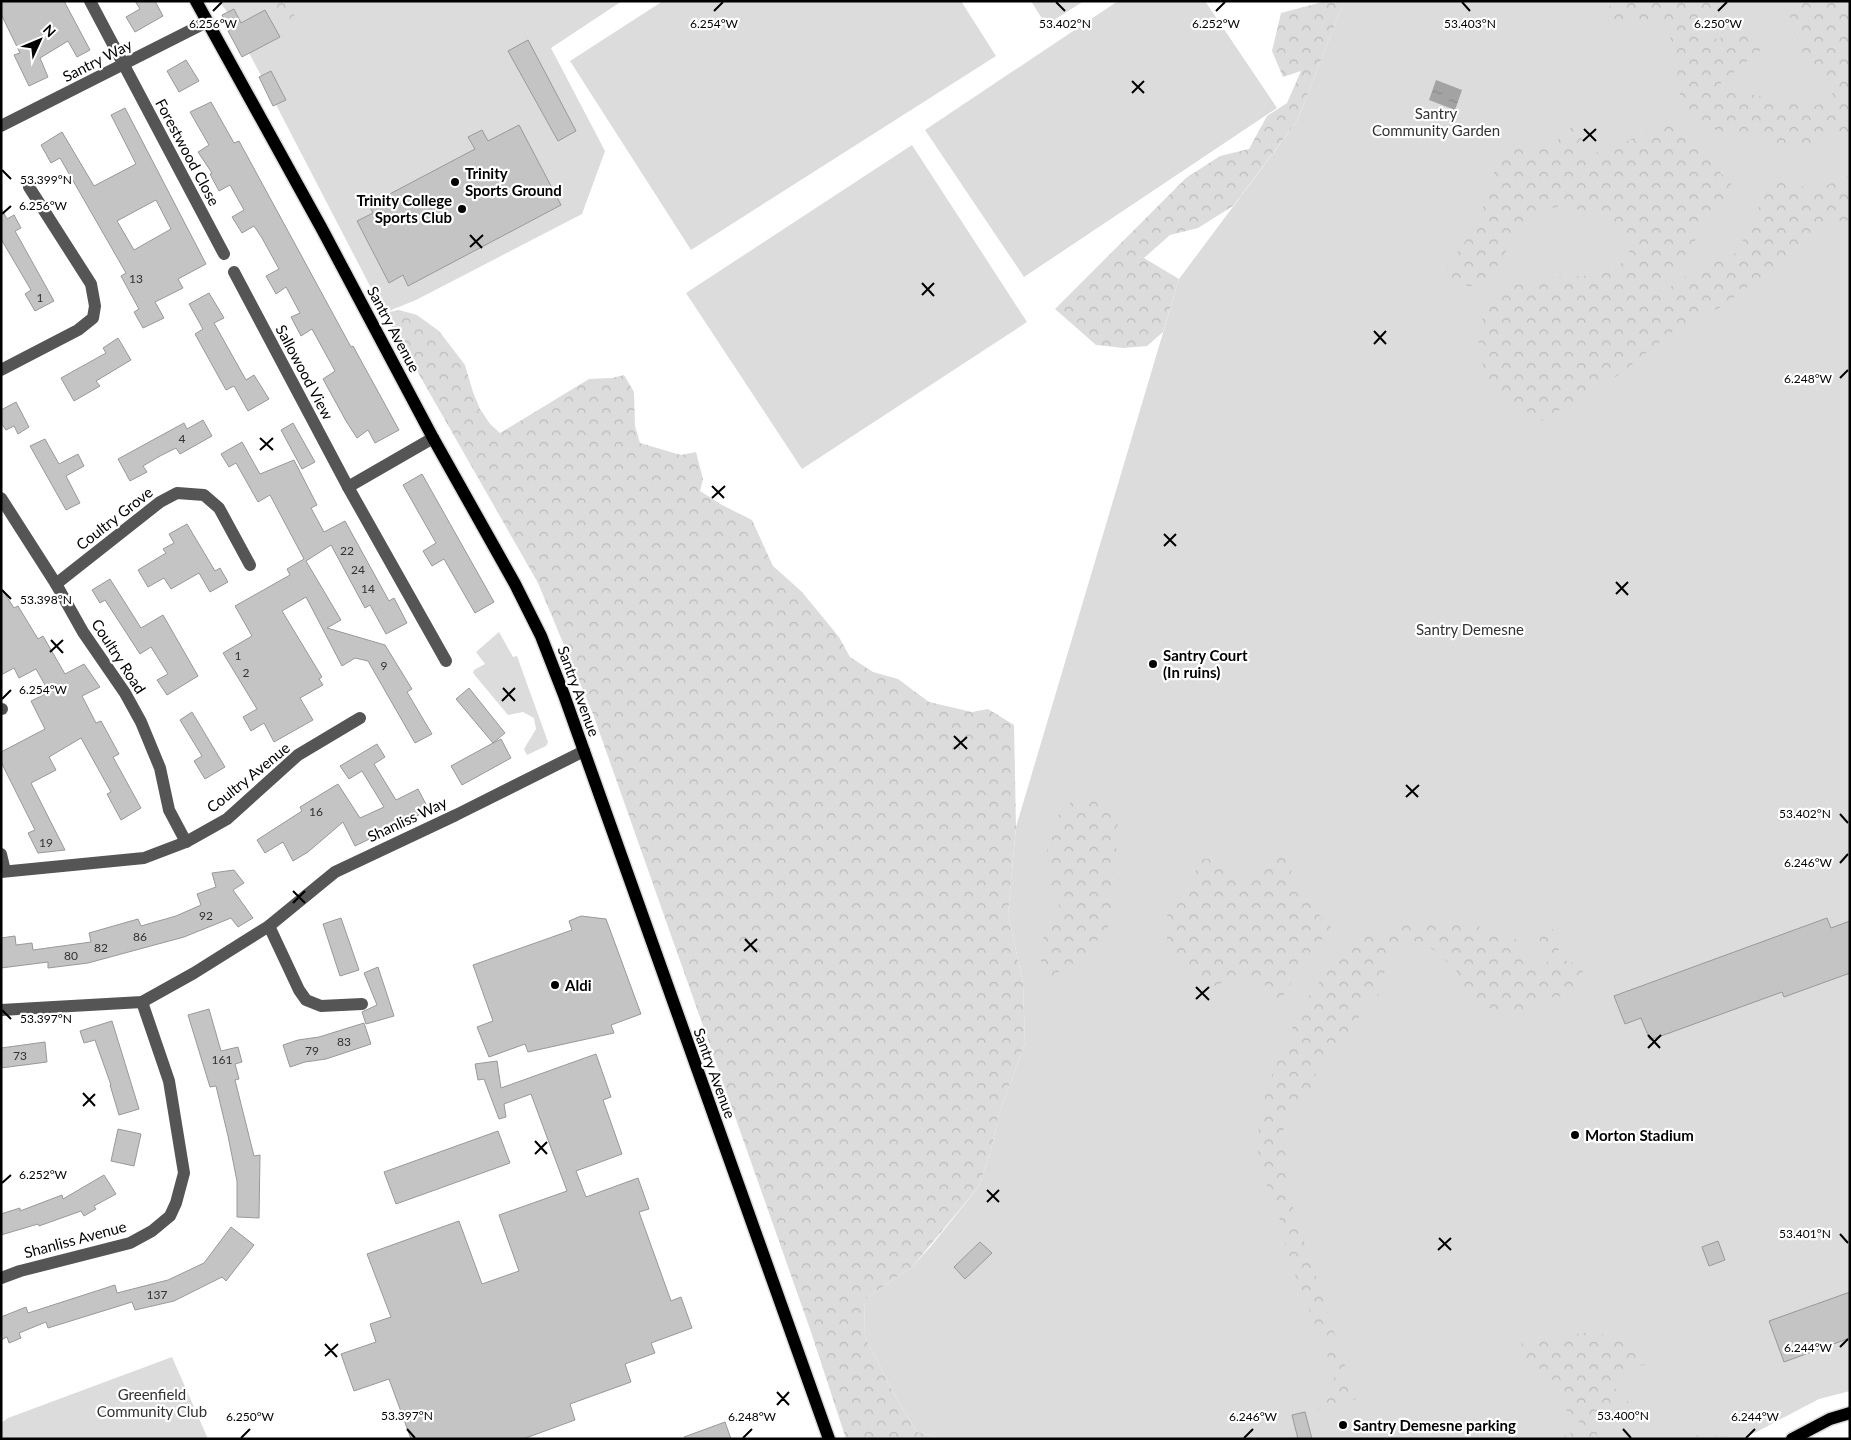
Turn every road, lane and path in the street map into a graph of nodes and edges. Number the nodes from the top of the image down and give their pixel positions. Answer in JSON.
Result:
{"nodes":[{"id":1,"x":90,"y":1,"type":"edge"},
{"id":2,"x":196,"y":1,"type":"edge"},
{"id":3,"x":207,"y":22,"type":"junction"},
{"id":4,"x":124,"y":65,"type":"junction"},
{"id":5,"x":1,"y":126,"type":"edge"},
{"id":6,"x":29,"y":187,"type":"dead end"},
{"id":7,"x":224,"y":254,"type":"dead end"},
{"id":8,"x":234,"y":272,"type":"dead end"},
{"id":9,"x":1,"y":370,"type":"edge"},
{"id":10,"x":433,"y":438,"type":"junction"},
{"id":11,"x":348,"y":487,"type":"junction"},
{"id":12,"x":1,"y":499,"type":"edge"},
{"id":13,"x":250,"y":565,"type":"dead end"},
{"id":14,"x":56,"y":584,"type":"junction"},
{"id":15,"x":446,"y":661,"type":"dead end"},
{"id":16,"x":360,"y":718,"type":"dead end"},
{"id":17,"x":584,"y":751,"type":"junction"},
{"id":18,"x":186,"y":842,"type":"junction"},
{"id":19,"x":1,"y":854,"type":"edge"},
{"id":20,"x":3,"y":871,"type":"edge"},
{"id":21,"x":269,"y":926,"type":"junction"},
{"id":22,"x":142,"y":1002,"type":"junction"},
{"id":23,"x":362,"y":1004,"type":"dead end"},
{"id":24,"x":1,"y":1010,"type":"edge"},
{"id":25,"x":1,"y":1278,"type":"edge"},
{"id":26,"x":1850,"y":1413,"type":"edge"},
{"id":27,"x":829,"y":1439,"type":"edge"},
{"id":28,"x":1792,"y":1439,"type":"edge"}],
"edges":[{"from":1,"to":4,"type":"street","name":"Forestwood Close"},
{"from":2,"to":3,"type":"main road","name":"Santry Avenue"},
{"from":3,"to":4,"type":"street","name":"Santry Way"},
{"from":3,"to":10,"type":"main road","name":"Santry Avenue"},
{"from":4,"to":5,"type":"street","name":"Santry Way"},
{"from":4,"to":7,"type":"street","name":"Forestwood Close"},
{"from":6,"to":9,"type":"street"},
{"from":8,"to":11,"type":"street","name":"Sallowood View"},
{"from":10,"to":11,"type":"street"},
{"from":10,"to":17,"type":"main road","name":"Santry Avenue"},
{"from":11,"to":15,"type":"street","name":"Sallowood View"},
{"from":12,"to":14,"type":"street","name":"Coultry Road"},
{"from":13,"to":14,"type":"street","name":"Coultry Grove"},
{"from":14,"to":18,"type":"street","name":"Coultry Road"},
{"from":16,"to":18,"type":"street","name":"Coultry Avenue"},
{"from":17,"to":21,"type":"street","name":"Shanliss Way"},
{"from":17,"to":27,"type":"main road","name":"Santry Avenue"},
{"from":18,"to":20,"type":"street","name":"Coultry Avenue"},
{"from":19,"to":20,"type":"street","name":"Coultry Avenue"},
{"from":21,"to":22,"type":"street","name":"Shanliss Way"},
{"from":21,"to":23,"type":"street"},
{"from":22,"to":24,"type":"street","name":"Shanliss Way"},
{"from":22,"to":25,"type":"street","name":"Shanliss Avenue"},
{"from":26,"to":28,"type":"main road"}]}
